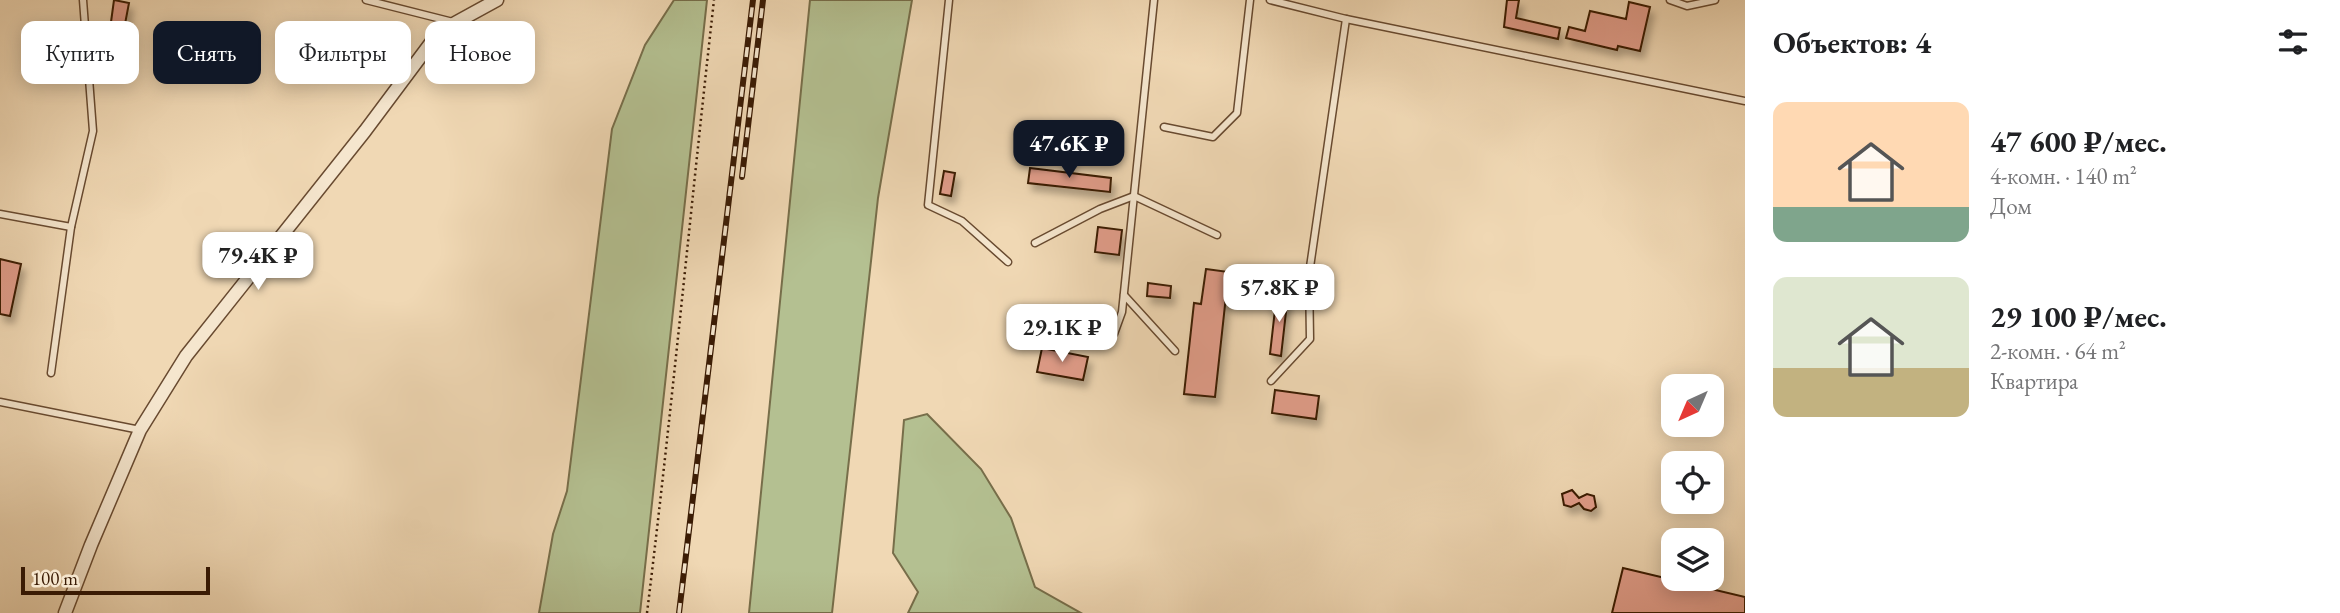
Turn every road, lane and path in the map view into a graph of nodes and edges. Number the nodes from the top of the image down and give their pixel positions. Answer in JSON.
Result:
{"nodes":[{"id":1,"x":83,"y":0,"type":"edge"},
{"id":2,"x":366,"y":0,"type":"edge"},
{"id":3,"x":496,"y":0,"type":"edge"},
{"id":4,"x":714,"y":0,"type":"edge"},
{"id":5,"x":949,"y":0,"type":"edge"},
{"id":6,"x":1154,"y":0,"type":"edge"},
{"id":7,"x":1250,"y":0,"type":"edge"},
{"id":8,"x":1270,"y":0,"type":"edge"},
{"id":9,"x":1670,"y":0,"type":"edge"},
{"id":10,"x":1715,"y":0,"type":"edge"},
{"id":11,"x":1346,"y":19,"type":"junction"},
{"id":12,"x":447,"y":21,"type":"edge"},
{"id":13,"x":459,"y":21,"type":"edge"},
{"id":14,"x":425,"y":51,"type":"edge"},
{"id":15,"x":1745,"y":101,"type":"edge"},
{"id":16,"x":1164,"y":127,"type":"dead end"},
{"id":17,"x":1134,"y":196,"type":"junction"},
{"id":18,"x":0,"y":214,"type":"edge"},
{"id":19,"x":71,"y":227,"type":"junction"},
{"id":20,"x":1217,"y":235,"type":"dead end"},
{"id":21,"x":1035,"y":243,"type":"dead end"},
{"id":22,"x":1009,"y":262,"type":"dead end"},
{"id":23,"x":1124,"y":295,"type":"junction"},
{"id":24,"x":1051,"y":331,"type":"dead end"},
{"id":25,"x":1175,"y":351,"type":"dead end"},
{"id":26,"x":51,"y":373,"type":"dead end"},
{"id":27,"x":1271,"y":381,"type":"dead end"},
{"id":28,"x":0,"y":402,"type":"edge"},
{"id":29,"x":140,"y":430,"type":"junction"},
{"id":30,"x":65,"y":613,"type":"edge"},
{"id":31,"x":647,"y":613,"type":"edge"}],
"edges":[{"from":1,"to":19,"type":"lane"},
{"from":2,"to":12,"type":"lane"},
{"from":3,"to":13,"type":"street"},
{"from":4,"to":31,"type":"path"},
{"from":5,"to":22,"type":"lane"},
{"from":6,"to":17,"type":"lane"},
{"from":7,"to":16,"type":"lane"},
{"from":8,"to":11,"type":"lane"},
{"from":9,"to":10,"type":"lane"},
{"from":11,"to":15,"type":"lane"},
{"from":11,"to":27,"type":"lane"},
{"from":14,"to":29,"type":"street"},
{"from":17,"to":20,"type":"lane"},
{"from":17,"to":21,"type":"lane"},
{"from":17,"to":23,"type":"lane"},
{"from":18,"to":19,"type":"lane"},
{"from":19,"to":26,"type":"lane"},
{"from":23,"to":24,"type":"lane"},
{"from":23,"to":25,"type":"lane"},
{"from":28,"to":29,"type":"lane"},
{"from":29,"to":30,"type":"street"}]}
